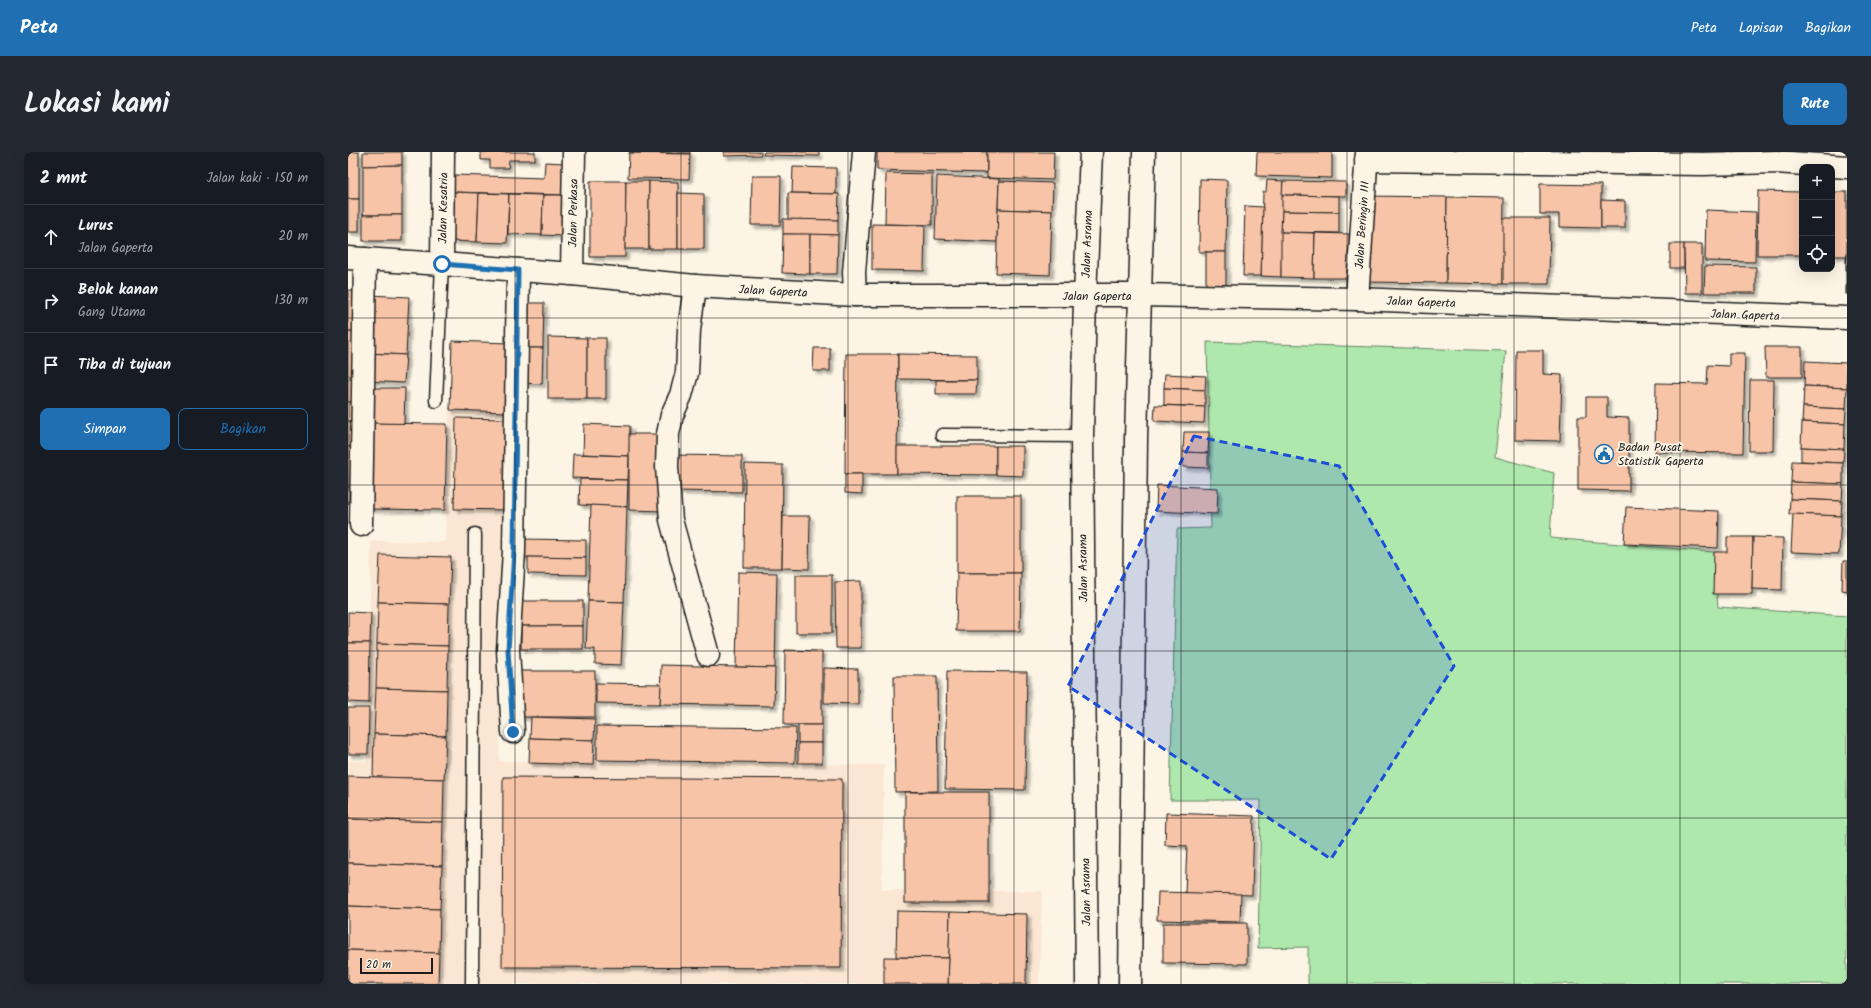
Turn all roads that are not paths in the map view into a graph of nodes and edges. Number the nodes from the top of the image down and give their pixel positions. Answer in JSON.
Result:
{"nodes":[{"id":1,"x":444,"y":152,"type":"edge"},
{"id":2,"x":574,"y":152,"type":"edge"},
{"id":3,"x":864,"y":152,"type":"edge"},
{"id":4,"x":1090,"y":152,"type":"edge"},
{"id":5,"x":1144,"y":152,"type":"edge"},
{"id":6,"x":1367,"y":156,"type":"edge"},
{"id":7,"x":1847,"y":167,"type":"edge"},
{"id":8,"x":356,"y":259,"type":"edge"},
{"id":9,"x":442,"y":264,"type":"junction"},
{"id":10,"x":518,"y":270,"type":"junction"},
{"id":11,"x":572,"y":274,"type":"junction"},
{"id":12,"x":705,"y":287,"type":"junction"},
{"id":13,"x":855,"y":295,"type":"junction"},
{"id":14,"x":1139,"y":295,"type":"junction"},
{"id":15,"x":1085,"y":296,"type":"junction"},
{"id":16,"x":1357,"y":299,"type":"junction"},
{"id":17,"x":1847,"y":318,"type":"edge"},
{"id":18,"x":436,"y":400,"type":"dead end"},
{"id":19,"x":942,"y":435,"type":"dead end"},
{"id":20,"x":1082,"y":436,"type":"junction"},
{"id":21,"x":361,"y":525,"type":"dead end"},
{"id":22,"x":475,"y":534,"type":"dead end"},
{"id":23,"x":708,"y":655,"type":"dead end"},
{"id":24,"x":513,"y":732,"type":"dead end"},
{"id":25,"x":472,"y":984,"type":"edge"},
{"id":26,"x":1087,"y":984,"type":"edge"},
{"id":27,"x":1130,"y":984,"type":"edge"}],
"edges":[{"from":1,"to":9,"type":"main road","name":"Jalan Kesatria"},
{"from":2,"to":11,"type":"main road","name":"Jalan Perkasa"},
{"from":3,"to":13,"type":"main road"},
{"from":4,"to":15,"type":"main road","name":"Jalan Asrama"},
{"from":5,"to":14,"type":"main road"},
{"from":6,"to":7,"type":"main road"},
{"from":6,"to":16,"type":"main road","name":"Jalan Beringin III"},
{"from":8,"to":9,"type":"main road","name":"Jalan Gaperta"},
{"from":8,"to":21,"type":"main road"},
{"from":9,"to":10,"type":"main road","name":"Jalan Gaperta"},
{"from":9,"to":18,"type":"lane"},
{"from":10,"to":11,"type":"main road","name":"Jalan Gaperta"},
{"from":10,"to":24,"type":"main road"},
{"from":11,"to":12,"type":"main road","name":"Jalan Gaperta"},
{"from":12,"to":13,"type":"main road","name":"Jalan Gaperta"},
{"from":12,"to":23,"type":"main road"},
{"from":13,"to":15,"type":"main road","name":"Jalan Gaperta"},
{"from":14,"to":15,"type":"main road","name":"Jalan Gaperta"},
{"from":14,"to":16,"type":"main road","name":"Jalan Gaperta"},
{"from":14,"to":27,"type":"main road"},
{"from":15,"to":20,"type":"main road","name":"Jalan Asrama"},
{"from":16,"to":17,"type":"main road","name":"Jalan Gaperta"},
{"from":19,"to":20,"type":"lane"},
{"from":20,"to":26,"type":"main road","name":"Jalan Asrama"},
{"from":22,"to":25,"type":"lane"}]}
